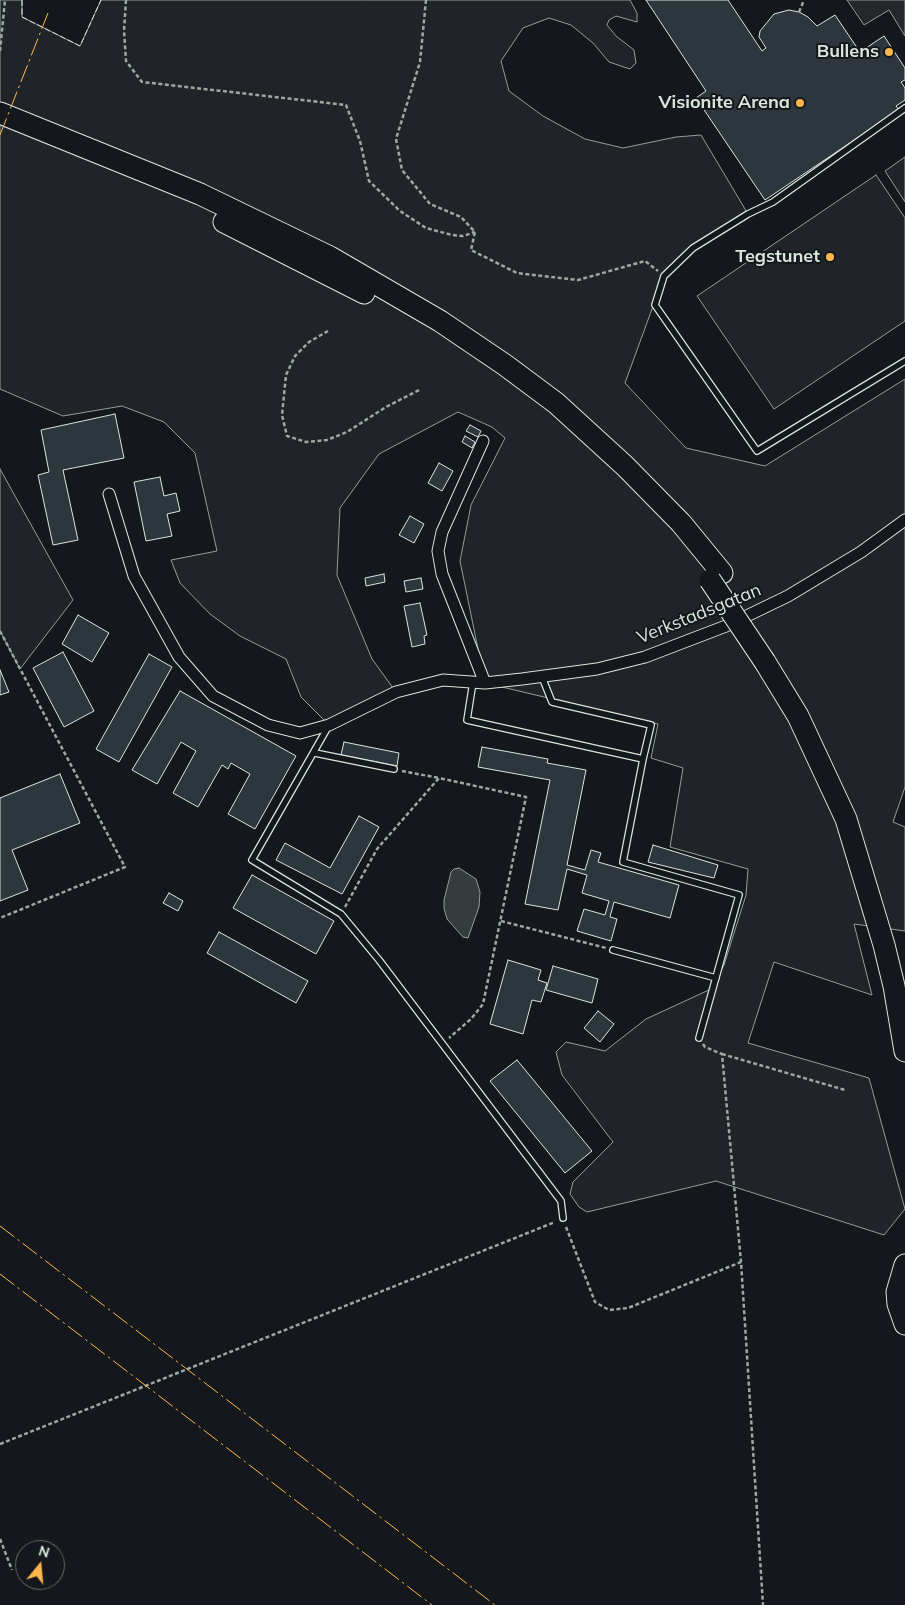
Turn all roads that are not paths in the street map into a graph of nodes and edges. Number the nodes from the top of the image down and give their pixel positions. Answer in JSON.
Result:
{"nodes":[{"id":1,"x":905,"y":108,"type":"edge"},
{"id":2,"x":0,"y":113,"type":"edge"},
{"id":3,"x":0,"y":129,"type":"edge"},
{"id":4,"x":905,"y":361,"type":"edge"},
{"id":5,"x":483,"y":441,"type":"dead end"},
{"id":6,"x":110,"y":494,"type":"dead end"},
{"id":7,"x":905,"y":520,"type":"edge"},
{"id":8,"x":716,"y":576,"type":"junction"},
{"id":9,"x":771,"y":658,"type":"junction"},
{"id":10,"x":542,"y":676,"type":"junction"},
{"id":11,"x":473,"y":682,"type":"junction"},
{"id":12,"x":485,"y":683,"type":"junction"},
{"id":13,"x":329,"y":725,"type":"junction"},
{"id":14,"x":315,"y":753,"type":"junction"},
{"id":15,"x":643,"y":759,"type":"junction"},
{"id":16,"x":394,"y":769,"type":"road end"},
{"id":17,"x":613,"y":950,"type":"road end"},
{"id":18,"x":905,"y":976,"type":"edge"},
{"id":19,"x":716,"y":978,"type":"junction"},
{"id":20,"x":699,"y":1038,"type":"road end"},
{"id":21,"x":905,"y":1051,"type":"edge"},
{"id":22,"x":563,"y":1218,"type":"road end"},
{"id":23,"x":905,"y":1265,"type":"edge"},
{"id":24,"x":905,"y":1324,"type":"edge"}],
"edges":[{"from":1,"to":4,"type":"lane"},
{"from":2,"to":8,"type":"highway"},
{"from":3,"to":8,"type":"highway"},
{"from":5,"to":12,"type":"street"},
{"from":6,"to":13,"type":"street","name":"Verkstadsgatan"},
{"from":7,"to":10,"type":"street","name":"Verkstadsgatan"},
{"from":8,"to":9,"type":"highway","bridge":true},
{"from":9,"to":18,"type":"highway"},
{"from":9,"to":21,"type":"highway"},
{"from":10,"to":12,"type":"street","name":"Verkstadsgatan"},
{"from":10,"to":15,"type":"lane"},
{"from":11,"to":12,"type":"street","name":"Verkstadsgatan"},
{"from":11,"to":13,"type":"street","name":"Verkstadsgatan"},
{"from":11,"to":15,"type":"lane"},
{"from":13,"to":14,"type":"lane"},
{"from":14,"to":16,"type":"lane"},
{"from":14,"to":22,"type":"lane"},
{"from":15,"to":19,"type":"lane"},
{"from":17,"to":19,"type":"lane"},
{"from":19,"to":20,"type":"lane"},
{"from":23,"to":24,"type":"highway"}]}
